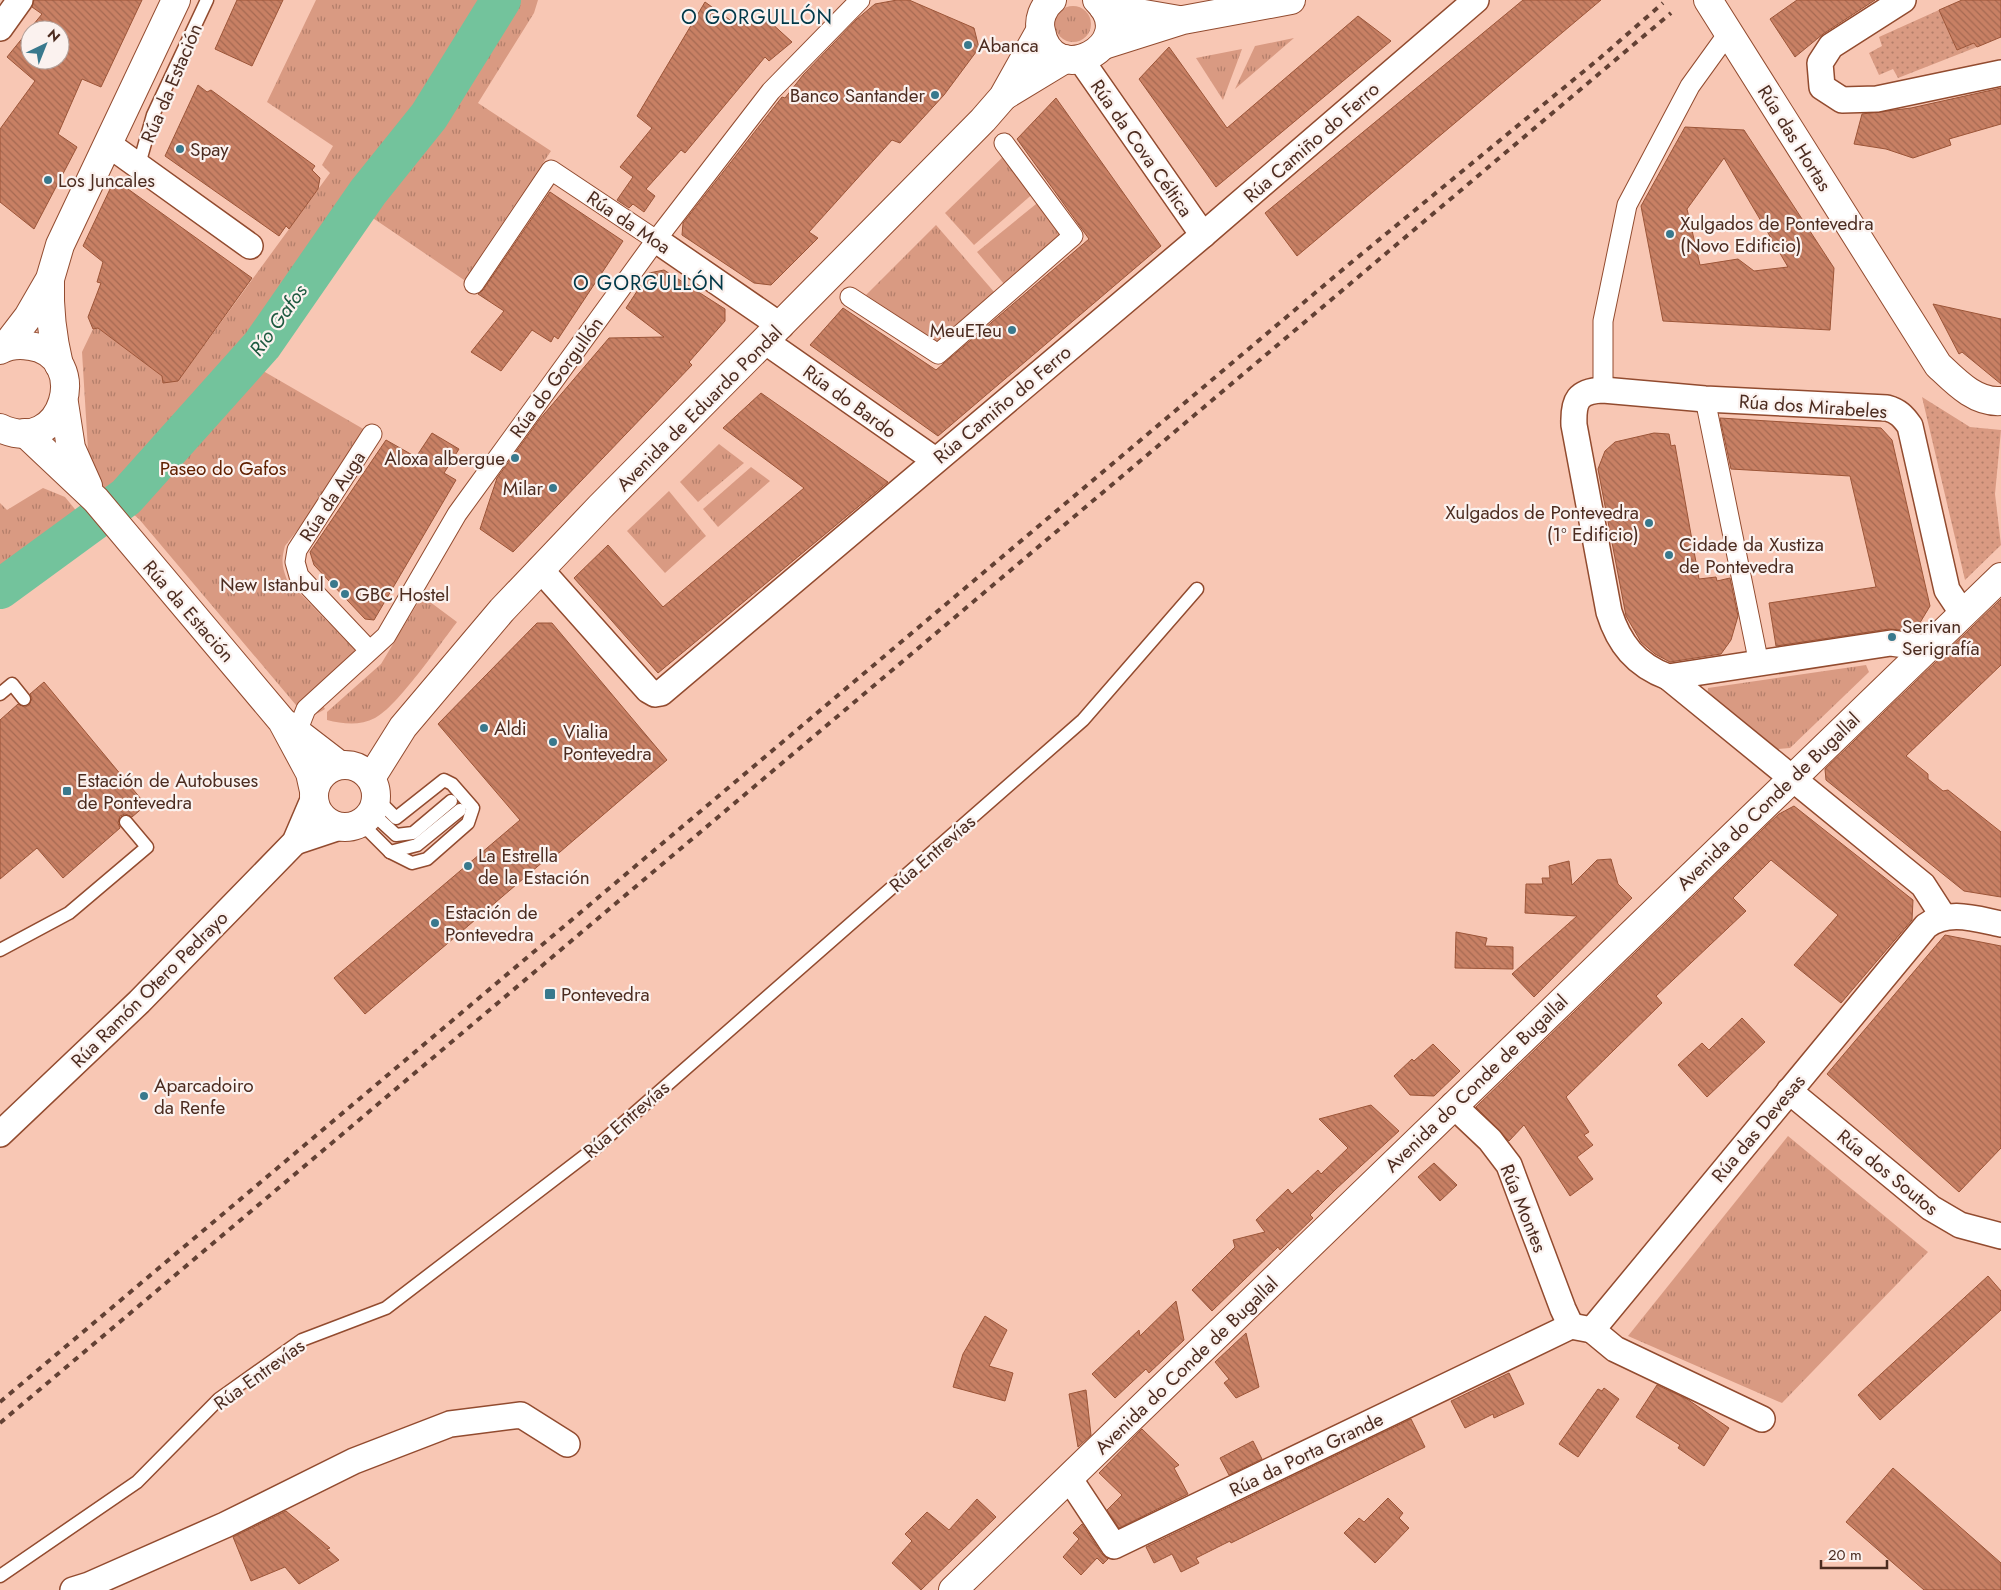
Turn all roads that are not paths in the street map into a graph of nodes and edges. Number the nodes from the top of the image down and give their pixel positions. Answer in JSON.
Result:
{"nodes":[{"id":1,"x":20,"y":0,"type":"edge"},
{"id":2,"x":176,"y":0,"type":"edge"},
{"id":3,"x":207,"y":0,"type":"edge"},
{"id":4,"x":860,"y":0,"type":"edge"},
{"id":5,"x":1291,"y":0,"type":"edge"},
{"id":6,"x":1476,"y":0,"type":"edge"},
{"id":7,"x":1708,"y":0,"type":"edge"},
{"id":8,"x":1903,"y":0,"type":"edge"},
{"id":9,"x":1050,"y":1,"type":"edge"},
{"id":10,"x":1100,"y":3,"type":"edge"},
{"id":11,"x":1144,"y":7,"type":"edge"},
{"id":12,"x":1183,"y":20,"type":"junction"},
{"id":13,"x":0,"y":28,"type":"edge"},
{"id":14,"x":1040,"y":31,"type":"junction"},
{"id":15,"x":1729,"y":32,"type":"junction"},
{"id":16,"x":1104,"y":45,"type":"junction"},
{"id":17,"x":1073,"y":60,"type":"junction"},
{"id":18,"x":2001,"y":73,"type":"edge"},
{"id":19,"x":1003,"y":97,"type":"junction"},
{"id":20,"x":1004,"y":143,"type":"dead end"},
{"id":21,"x":108,"y":144,"type":"junction"},
{"id":22,"x":138,"y":168,"type":"junction"},
{"id":23,"x":1203,"y":235,"type":"junction"},
{"id":24,"x":656,"y":240,"type":"junction"},
{"id":25,"x":250,"y":246,"type":"dead end"},
{"id":26,"x":50,"y":279,"type":"junction"},
{"id":27,"x":474,"y":284,"type":"dead end"},
{"id":28,"x":850,"y":297,"type":"dead end"},
{"id":29,"x":774,"y":334,"type":"junction"},
{"id":30,"x":2,"y":349,"type":"edge"},
{"id":31,"x":59,"y":366,"type":"junction"},
{"id":32,"x":1603,"y":390,"type":"junction"},
{"id":33,"x":1705,"y":399,"type":"junction"},
{"id":34,"x":2001,"y":401,"type":"edge"},
{"id":35,"x":64,"y":402,"type":"junction"},
{"id":36,"x":12,"y":431,"type":"edge"},
{"id":37,"x":372,"y":434,"type":"dead end"},
{"id":38,"x":935,"y":460,"type":"junction"},
{"id":39,"x":96,"y":500,"type":"junction"},
{"id":40,"x":540,"y":569,"type":"junction"},
{"id":41,"x":2001,"y":576,"type":"edge"},
{"id":42,"x":1197,"y":589,"type":"dead end"},
{"id":43,"x":1963,"y":614,"type":"junction"},
{"id":44,"x":1927,"y":648,"type":"junction"},
{"id":45,"x":370,"y":650,"type":"junction"},
{"id":46,"x":1758,"y":664,"type":"junction"},
{"id":47,"x":1668,"y":677,"type":"junction"},
{"id":48,"x":0,"y":694,"type":"edge"},
{"id":49,"x":24,"y":699,"type":"dead end"},
{"id":50,"x":403,"y":727,"type":"junction"},
{"id":51,"x":290,"y":732,"type":"junction"},
{"id":52,"x":341,"y":764,"type":"junction"},
{"id":53,"x":1792,"y":777,"type":"junction"},
{"id":54,"x":314,"y":795,"type":"junction"},
{"id":55,"x":362,"y":808,"type":"junction"},
{"id":56,"x":126,"y":822,"type":"dead end"},
{"id":57,"x":295,"y":842,"type":"junction"},
{"id":58,"x":390,"y":852,"type":"junction"},
{"id":59,"x":1942,"y":916,"type":"junction"},
{"id":60,"x":2001,"y":924,"type":"edge"},
{"id":61,"x":0,"y":950,"type":"edge"},
{"id":62,"x":1789,"y":1091,"type":"junction"},
{"id":63,"x":1453,"y":1105,"type":"junction"},
{"id":64,"x":0,"y":1134,"type":"edge"},
{"id":65,"x":2000,"y":1237,"type":"edge"},
{"id":66,"x":1582,"y":1328,"type":"junction"},
{"id":67,"x":1762,"y":1419,"type":"dead end"},
{"id":68,"x":567,"y":1444,"type":"dead end"},
{"id":69,"x":1068,"y":1478,"type":"junction"},
{"id":70,"x":0,"y":1576,"type":"edge"},
{"id":71,"x":73,"y":1590,"type":"edge"},
{"id":72,"x":953,"y":1590,"type":"edge"}],
"edges":[{"from":1,"to":13,"type":"street"},
{"from":2,"to":21,"type":"main road","name":"Rúa da Estación"},
{"from":3,"to":22,"type":"lane","name":"Rúa da Estación"},
{"from":4,"to":24,"type":"street","name":"Rúa do Gorgullón"},
{"from":5,"to":12,"type":"main road"},
{"from":6,"to":23,"type":"street","name":"Rúa Camiño do Ferro"},
{"from":7,"to":15,"type":"main road","name":"Rúa das Hortas"},
{"from":8,"to":18,"type":"street"},
{"from":9,"to":14,"type":"main road","name":"Avenida de Eduardo Pondal"},
{"from":10,"to":11,"type":"main road"},
{"from":10,"to":16,"type":"main road"},
{"from":11,"to":12,"type":"main road"},
{"from":12,"to":16,"type":"main road","name":"Avenida de Eduardo Pondal"},
{"from":14,"to":17,"type":"main road"},
{"from":14,"to":19,"type":"main road","name":"Avenida de Eduardo Pondal"},
{"from":15,"to":32,"type":"street"},
{"from":15,"to":34,"type":"main road","name":"Rúa das Hortas"},
{"from":16,"to":17,"type":"main road","name":"Avenida de Eduardo Pondal"},
{"from":17,"to":19,"type":"main road","name":"Avenida de Eduardo Pondal"},
{"from":17,"to":23,"type":"street","name":"Rúa da Cova Céltica"},
{"from":19,"to":29,"type":"main road","name":"Avenida de Eduardo Pondal"},
{"from":20,"to":28,"type":"street"},
{"from":21,"to":22,"type":"street","name":"Rúa da Estación"},
{"from":21,"to":26,"type":"main road","name":"Rúa da Estación"},
{"from":22,"to":25,"type":"street","name":"Rúa da Estación"},
{"from":23,"to":38,"type":"street","name":"Rúa Camiño do Ferro"},
{"from":24,"to":27,"type":"street","name":"Rúa da Moa"},
{"from":24,"to":29,"type":"street","name":"Rúa da Moa"},
{"from":24,"to":45,"type":"street","name":"Rúa do Gorgullón"},
{"from":26,"to":30,"type":"main road","name":"Rúa da Estación"},
{"from":26,"to":31,"type":"main road","name":"Rúa da Estación"},
{"from":29,"to":38,"type":"street","name":"Rúa do Bardo"},
{"from":29,"to":40,"type":"main road","name":"Avenida de Eduardo Pondal"},
{"from":30,"to":31,"type":"main road"},
{"from":31,"to":35,"type":"main road","name":"Rúa da Estación"},
{"from":32,"to":33,"type":"street","name":"Rúa dos Mirabeles"},
{"from":32,"to":47,"type":"street"},
{"from":33,"to":43,"type":"street","name":"Rúa dos Mirabeles"},
{"from":33,"to":46,"type":"street"},
{"from":35,"to":36,"type":"main road"},
{"from":35,"to":39,"type":"main road","name":"Rúa da Estación"},
{"from":36,"to":39,"type":"main road","name":"Rúa da Estación"},
{"from":37,"to":45,"type":"street","name":"Rúa da Auga"},
{"from":38,"to":40,"type":"street","name":"Rúa Camiño do Ferro"},
{"from":39,"to":51,"type":"main road","name":"Rúa da Estación"},
{"from":40,"to":50,"type":"main road","name":"Avenida de Eduardo Pondal"},
{"from":41,"to":43,"type":"main road","name":"Avenida do Conde de Bugallal"},
{"from":42,"to":70,"type":"lane","name":"Rúa Entrevías"},
{"from":43,"to":44,"type":"main road","name":"Avenida do Conde de Bugallal"},
{"from":44,"to":46,"type":"street"},
{"from":44,"to":53,"type":"main road","name":"Avenida do Conde de Bugallal"},
{"from":45,"to":51,"type":"street","name":"Rúa do Gorgullón"},
{"from":46,"to":47,"type":"street"},
{"from":47,"to":53,"type":"street"},
{"from":48,"to":49,"type":"lane"},
{"from":50,"to":52,"type":"main road","name":"Avenida de Eduardo Pondal"},
{"from":50,"to":55,"type":"main road","name":"Avenida de Eduardo Pondal"},
{"from":51,"to":52,"type":"main road","name":"Rúa da Estación"},
{"from":51,"to":54,"type":"main road","name":"Rúa da Estación"},
{"from":52,"to":54,"type":"main road","name":"Avenida de Eduardo Pondal"},
{"from":52,"to":55,"type":"main road","name":"Rúa da Estación"},
{"from":53,"to":59,"type":"street"},
{"from":53,"to":63,"type":"main road","name":"Avenida do Conde de Bugallal"},
{"from":54,"to":55,"type":"main road","name":"Rúa da Estación"},
{"from":54,"to":57,"type":"street","name":"Rúa Ramón Otero Pedrayo"},
{"from":55,"to":57,"type":"street","name":"Rúa Ramón Otero Pedrayo"},
{"from":55,"to":58,"type":"lane"},
{"from":55,"to":58,"type":"lane"},
{"from":55,"to":58,"type":"lane"},
{"from":56,"to":61,"type":"lane"},
{"from":57,"to":64,"type":"street","name":"Rúa Ramón Otero Pedrayo"},
{"from":59,"to":60,"type":"street"},
{"from":59,"to":62,"type":"street","name":"Rúa das Devesas"},
{"from":62,"to":65,"type":"street","name":"Rúa dos Soutos"},
{"from":62,"to":66,"type":"street","name":"Rúa das Devesas"},
{"from":63,"to":66,"type":"street","name":"Rúa Montes"},
{"from":63,"to":69,"type":"main road","name":"Avenida do Conde de Bugallal"},
{"from":66,"to":67,"type":"street","name":"Rúa Montes"},
{"from":66,"to":69,"type":"street","name":"Rúa da Porta Grande"},
{"from":68,"to":71,"type":"street"},
{"from":69,"to":72,"type":"main road","name":"Avenida do Conde de Bugallal"}]}
